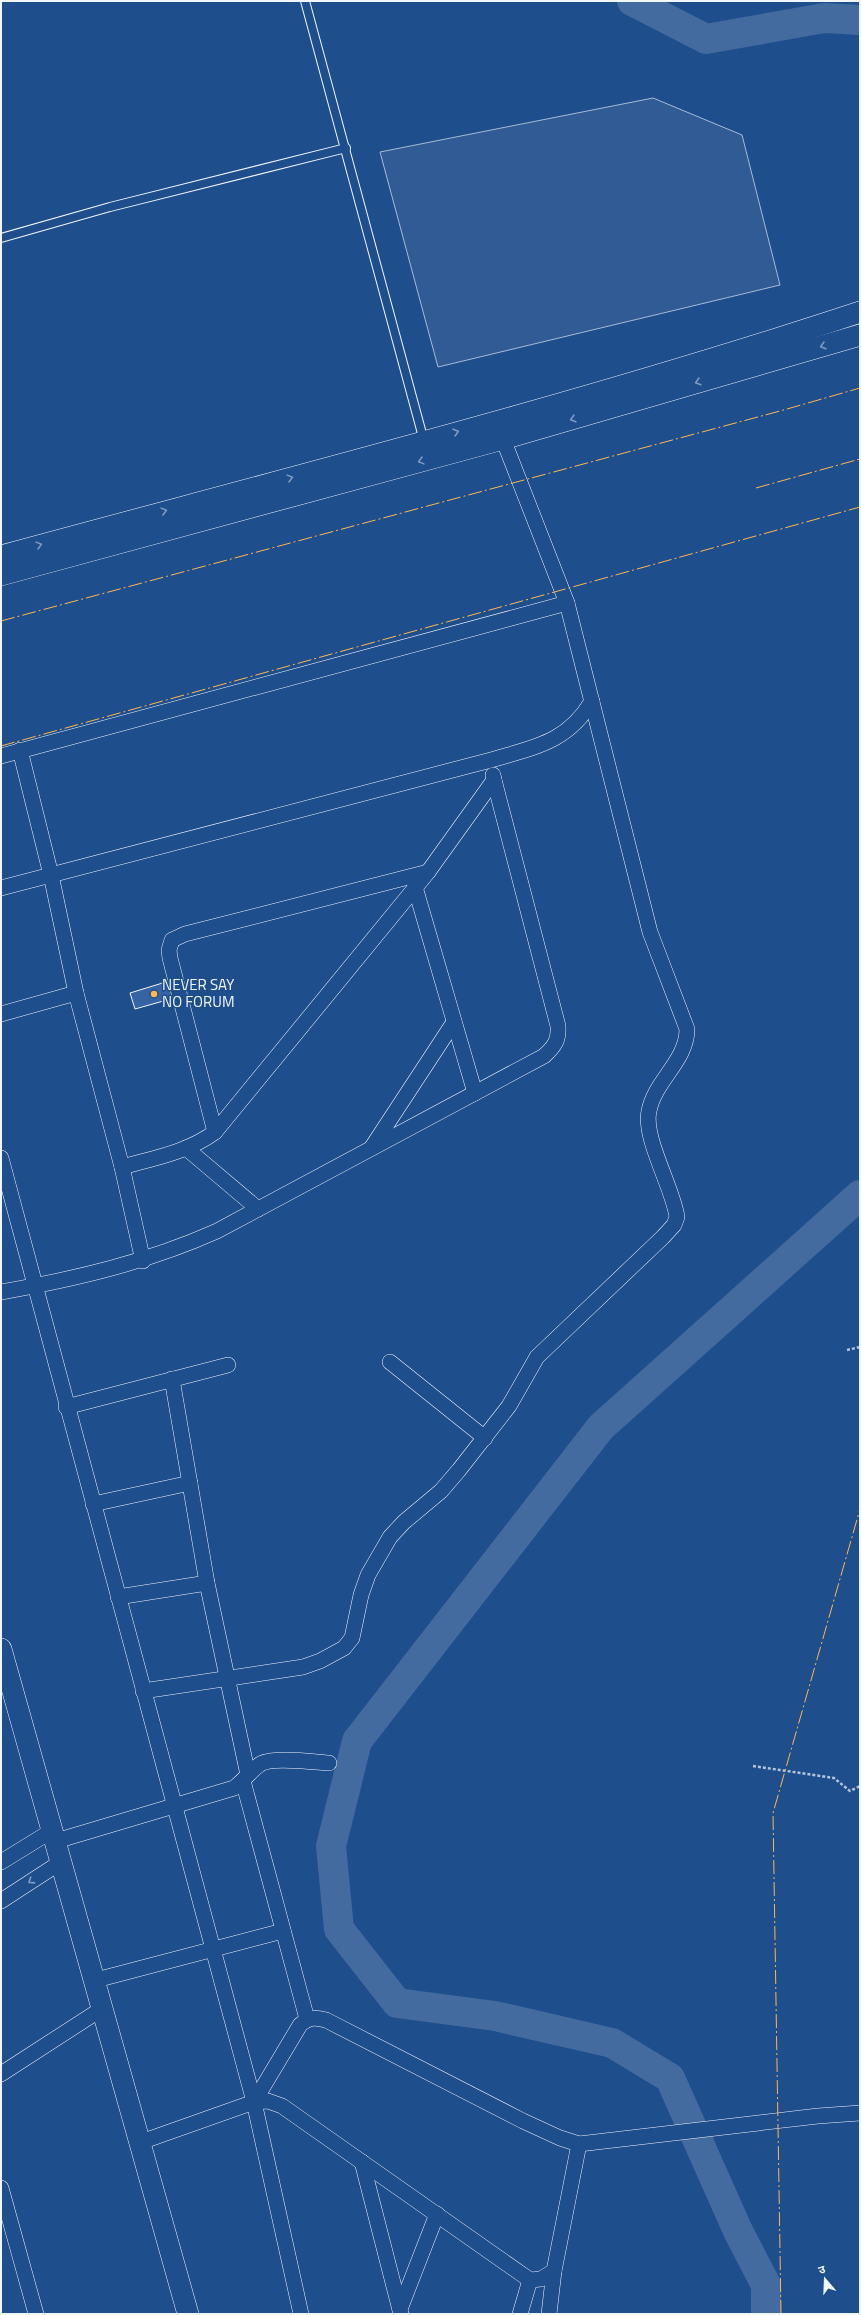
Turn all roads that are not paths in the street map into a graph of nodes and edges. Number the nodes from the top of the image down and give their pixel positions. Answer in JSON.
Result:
{"nodes":[{"id":1,"x":306,"y":1,"type":"edge"},
{"id":2,"x":346,"y":148,"type":"junction"},
{"id":3,"x":1,"y":238,"type":"edge"},
{"id":4,"x":860,"y":312,"type":"edge"},
{"id":5,"x":860,"y":335,"type":"edge"},
{"id":6,"x":503,"y":439,"type":"junction"},
{"id":7,"x":424,"y":441,"type":"junction"},
{"id":8,"x":1,"y":556,"type":"edge"},
{"id":9,"x":1,"y":575,"type":"edge"},
{"id":10,"x":567,"y":603,"type":"junction"},
{"id":11,"x":592,"y":701,"type":"junction"},
{"id":12,"x":20,"y":750,"type":"junction"},
{"id":13,"x":1,"y":756,"type":"edge"},
{"id":14,"x":490,"y":760,"type":"junction"},
{"id":15,"x":494,"y":780,"type":"junction"},
{"id":16,"x":428,"y":872,"type":"junction"},
{"id":17,"x":51,"y":875,"type":"junction"},
{"id":18,"x":415,"y":887,"type":"junction"},
{"id":19,"x":1,"y":888,"type":"edge"},
{"id":20,"x":76,"y":993,"type":"junction"},
{"id":21,"x":1,"y":1014,"type":"edge"},
{"id":22,"x":454,"y":1022,"type":"junction"},
{"id":23,"x":475,"y":1093,"type":"junction"},
{"id":24,"x":215,"y":1132,"type":"junction"},
{"id":25,"x":186,"y":1148,"type":"junction"},
{"id":26,"x":372,"y":1148,"type":"junction"},
{"id":27,"x":1,"y":1158,"type":"edge"},
{"id":28,"x":122,"y":1167,"type":"junction"},
{"id":29,"x":258,"y":1209,"type":"junction"},
{"id":30,"x":143,"y":1261,"type":"junction"},
{"id":31,"x":36,"y":1286,"type":"junction"},
{"id":32,"x":1,"y":1292,"type":"edge"},
{"id":33,"x":390,"y":1362,"type":"dead end"},
{"id":34,"x":228,"y":1365,"type":"dead end"},
{"id":35,"x":172,"y":1379,"type":"junction"},
{"id":36,"x":66,"y":1407,"type":"junction"},
{"id":37,"x":485,"y":1438,"type":"junction"},
{"id":38,"x":190,"y":1483,"type":"junction"},
{"id":39,"x":93,"y":1504,"type":"junction"},
{"id":40,"x":207,"y":1583,"type":"junction"},
{"id":41,"x":118,"y":1597,"type":"junction"},
{"id":42,"x":1,"y":1649,"type":"edge"},
{"id":43,"x":227,"y":1678,"type":"junction"},
{"id":44,"x":143,"y":1691,"type":"junction"},
{"id":45,"x":329,"y":1763,"type":"dead end"},
{"id":46,"x":245,"y":1778,"type":"junction"},
{"id":47,"x":174,"y":1805,"type":"junction"},
{"id":48,"x":55,"y":1835,"type":"junction"},
{"id":49,"x":23,"y":1847,"type":"junction"},
{"id":50,"x":1,"y":1851,"type":"edge"},
{"id":51,"x":1,"y":1862,"type":"edge"},
{"id":52,"x":61,"y":1862,"type":"junction"},
{"id":53,"x":1,"y":1901,"type":"edge"},
{"id":54,"x":283,"y":1931,"type":"junction"},
{"id":55,"x":212,"y":1951,"type":"junction"},
{"id":56,"x":96,"y":1980,"type":"junction"},
{"id":57,"x":103,"y":2008,"type":"junction"},
{"id":58,"x":307,"y":2019,"type":"junction"},
{"id":59,"x":1,"y":2074,"type":"edge"},
{"id":60,"x":254,"y":2102,"type":"junction"},
{"id":61,"x":860,"y":2113,"type":"edge"},
{"id":62,"x":140,"y":2142,"type":"junction"},
{"id":63,"x":586,"y":2144,"type":"junction"},
{"id":64,"x":362,"y":2162,"type":"junction"},
{"id":65,"x":2,"y":2193,"type":"edge"},
{"id":66,"x":437,"y":2214,"type":"junction"},
{"id":67,"x":554,"y":2272,"type":"junction"},
{"id":68,"x":530,"y":2280,"type":"junction"},
{"id":69,"x":401,"y":2311,"type":"edge"},
{"id":70,"x":36,"y":2314,"type":"edge"},
{"id":71,"x":188,"y":2314,"type":"edge"},
{"id":72,"x":302,"y":2314,"type":"edge"},
{"id":73,"x":520,"y":2314,"type":"edge"},
{"id":74,"x":549,"y":2314,"type":"edge"}],
"edges":[{"from":1,"to":2,"type":"lane"},
{"from":2,"to":3,"type":"lane"},
{"from":2,"to":7,"type":"lane"},
{"from":7,"to":4,"type":"main road","one_way":true},
{"from":5,"to":6,"type":"main road","one_way":true},
{"from":6,"to":9,"type":"main road","one_way":true},
{"from":6,"to":10,"type":"street"},
{"from":8,"to":7,"type":"main road","one_way":true},
{"from":10,"to":11,"type":"street"},
{"from":10,"to":12,"type":"street"},
{"from":11,"to":14,"type":"street"},
{"from":11,"to":37,"type":"street"},
{"from":12,"to":13,"type":"street"},
{"from":12,"to":17,"type":"street"},
{"from":14,"to":15,"type":"street"},
{"from":14,"to":17,"type":"street"},
{"from":15,"to":16,"type":"street"},
{"from":15,"to":23,"type":"street"},
{"from":16,"to":18,"type":"street"},
{"from":16,"to":24,"type":"street"},
{"from":17,"to":19,"type":"street"},
{"from":17,"to":20,"type":"street"},
{"from":18,"to":22,"type":"street"},
{"from":18,"to":24,"type":"street"},
{"from":20,"to":21,"type":"street"},
{"from":20,"to":28,"type":"street"},
{"from":22,"to":23,"type":"street"},
{"from":22,"to":26,"type":"street"},
{"from":23,"to":26,"type":"street"},
{"from":24,"to":25,"type":"street"},
{"from":25,"to":28,"type":"street"},
{"from":25,"to":29,"type":"street"},
{"from":26,"to":29,"type":"street"},
{"from":27,"to":31,"type":"street"},
{"from":28,"to":30,"type":"street"},
{"from":29,"to":30,"type":"street"},
{"from":30,"to":31,"type":"street"},
{"from":31,"to":32,"type":"street"},
{"from":31,"to":36,"type":"street"},
{"from":33,"to":37,"type":"street"},
{"from":34,"to":35,"type":"street"},
{"from":35,"to":36,"type":"street"},
{"from":35,"to":38,"type":"street"},
{"from":36,"to":39,"type":"street"},
{"from":37,"to":43,"type":"street"},
{"from":38,"to":39,"type":"street"},
{"from":38,"to":40,"type":"street"},
{"from":39,"to":41,"type":"street"},
{"from":40,"to":41,"type":"street"},
{"from":40,"to":43,"type":"street"},
{"from":41,"to":44,"type":"street"},
{"from":42,"to":48,"type":"main road"},
{"from":43,"to":44,"type":"street"},
{"from":43,"to":46,"type":"street"},
{"from":44,"to":47,"type":"street"},
{"from":45,"to":46,"type":"street"},
{"from":46,"to":47,"type":"street"},
{"from":46,"to":54,"type":"street"},
{"from":47,"to":48,"type":"street"},
{"from":47,"to":55,"type":"street"},
{"from":48,"to":49,"type":"street"},
{"from":48,"to":52,"type":"main road"},
{"from":49,"to":50,"type":"street"},
{"from":49,"to":51,"type":"street"},
{"from":52,"to":53,"type":"street","one_way":true},
{"from":52,"to":56,"type":"main road"},
{"from":54,"to":55,"type":"street"},
{"from":54,"to":58,"type":"street"},
{"from":55,"to":56,"type":"street"},
{"from":55,"to":60,"type":"street"},
{"from":56,"to":57,"type":"main road"},
{"from":57,"to":59,"type":"street"},
{"from":57,"to":62,"type":"main road"},
{"from":58,"to":60,"type":"street"},
{"from":58,"to":63,"type":"street"},
{"from":60,"to":62,"type":"street"},
{"from":60,"to":64,"type":"street"},
{"from":60,"to":72,"type":"street"},
{"from":61,"to":63,"type":"street"},
{"from":62,"to":71,"type":"main road"},
{"from":63,"to":67,"type":"street"},
{"from":64,"to":66,"type":"street"},
{"from":64,"to":69,"type":"street"},
{"from":65,"to":70,"type":"street"},
{"from":66,"to":68,"type":"street"},
{"from":66,"to":69,"type":"street"},
{"from":67,"to":68,"type":"street"},
{"from":67,"to":74,"type":"street"},
{"from":68,"to":73,"type":"street"}]}
